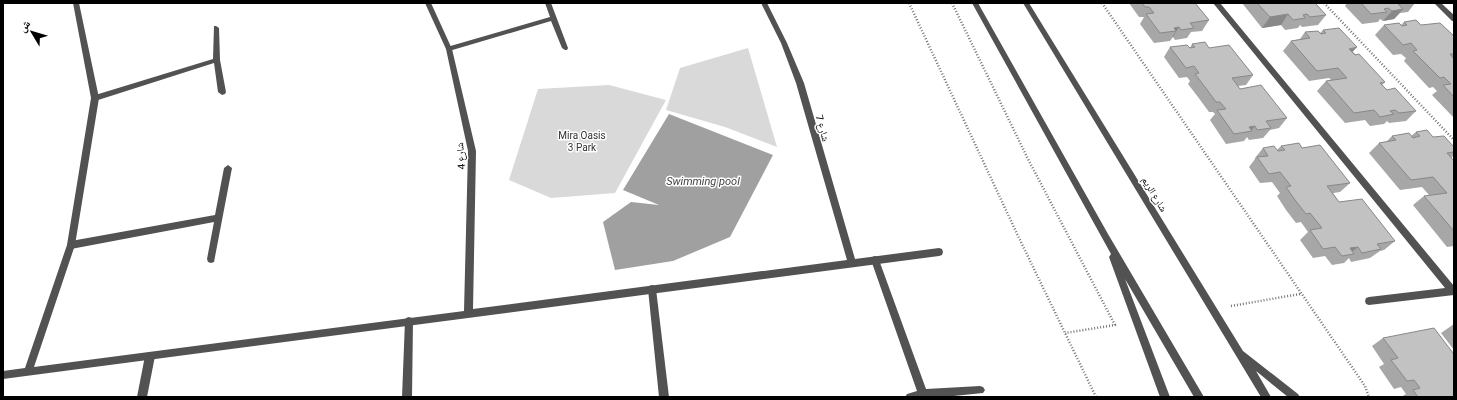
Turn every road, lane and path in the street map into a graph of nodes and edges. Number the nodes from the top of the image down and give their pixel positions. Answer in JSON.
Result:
{"nodes":[{"id":1,"x":76,"y":3,"type":"edge"},
{"id":2,"x":428,"y":3,"type":"edge"},
{"id":3,"x":548,"y":3,"type":"edge"},
{"id":4,"x":764,"y":3,"type":"edge"},
{"id":5,"x":909,"y":3,"type":"edge"},
{"id":6,"x":952,"y":3,"type":"edge"},
{"id":7,"x":975,"y":3,"type":"edge"},
{"id":8,"x":1026,"y":3,"type":"edge"},
{"id":9,"x":1102,"y":3,"type":"edge"},
{"id":10,"x":1216,"y":3,"type":"edge"},
{"id":11,"x":1324,"y":3,"type":"edge"},
{"id":12,"x":1437,"y":3,"type":"edge"},
{"id":13,"x":554,"y":18,"type":"junction"},
{"id":14,"x":1454,"y":19,"type":"edge"},
{"id":15,"x":216,"y":28,"type":"dead end"},
{"id":16,"x":565,"y":48,"type":"dead end"},
{"id":17,"x":449,"y":49,"type":"junction"},
{"id":18,"x":217,"y":60,"type":"junction"},
{"id":19,"x":222,"y":92,"type":"dead end"},
{"id":20,"x":94,"y":98,"type":"junction"},
{"id":21,"x":1454,"y":140,"type":"edge"},
{"id":22,"x":228,"y":168,"type":"dead end"},
{"id":23,"x":218,"y":218,"type":"junction"},
{"id":24,"x":1105,"y":236,"type":"junction"},
{"id":25,"x":71,"y":245,"type":"junction"},
{"id":26,"x":939,"y":252,"type":"dead end"},
{"id":27,"x":211,"y":259,"type":"dead end"},
{"id":28,"x":875,"y":260,"type":"junction"},
{"id":29,"x":852,"y":263,"type":"junction"},
{"id":30,"x":652,"y":289,"type":"junction"},
{"id":31,"x":1453,"y":291,"type":"edge"},
{"id":32,"x":1300,"y":294,"type":"junction"},
{"id":33,"x":1369,"y":301,"type":"dead end"},
{"id":34,"x":1225,"y":307,"type":"dead end"},
{"id":35,"x":468,"y":314,"type":"junction"},
{"id":36,"x":409,"y":321,"type":"junction"},
{"id":37,"x":1065,"y":333,"type":"junction"},
{"id":38,"x":1238,"y":351,"type":"junction"},
{"id":39,"x":150,"y":356,"type":"junction"},
{"id":40,"x":28,"y":372,"type":"junction"},
{"id":41,"x":3,"y":375,"type":"edge"},
{"id":42,"x":980,"y":390,"type":"dead end"},
{"id":43,"x":922,"y":394,"type":"junction"},
{"id":44,"x":142,"y":397,"type":"edge"},
{"id":45,"x":407,"y":397,"type":"edge"},
{"id":46,"x":664,"y":397,"type":"edge"},
{"id":47,"x":910,"y":397,"type":"edge"},
{"id":48,"x":1096,"y":397,"type":"edge"},
{"id":49,"x":1165,"y":397,"type":"edge"},
{"id":50,"x":1199,"y":397,"type":"edge"},
{"id":51,"x":1266,"y":397,"type":"edge"},
{"id":52,"x":1295,"y":397,"type":"edge"},
{"id":53,"x":1369,"y":397,"type":"edge"}],
"edges":[{"from":1,"to":20,"type":"street"},
{"from":2,"to":17,"type":"street","name":"شارع 4"},
{"from":3,"to":13,"type":"street"},
{"from":4,"to":29,"type":"street","name":"شارع 7"},
{"from":5,"to":37,"type":"path"},
{"from":6,"to":37,"type":"path"},
{"from":7,"to":24,"type":"street"},
{"from":8,"to":38,"type":"street","name":"شارع الريم"},
{"from":9,"to":32,"type":"path"},
{"from":10,"to":31,"type":"street"},
{"from":11,"to":21,"type":"path"},
{"from":12,"to":14,"type":"street"},
{"from":13,"to":16,"type":"street"},
{"from":13,"to":17,"type":"street"},
{"from":15,"to":18,"type":"street"},
{"from":17,"to":35,"type":"street","name":"شارع 4"},
{"from":18,"to":19,"type":"street"},
{"from":18,"to":20,"type":"street"},
{"from":20,"to":25,"type":"street"},
{"from":22,"to":23,"type":"street"},
{"from":23,"to":25,"type":"street"},
{"from":23,"to":27,"type":"street"},
{"from":24,"to":49,"type":"street"},
{"from":24,"to":50,"type":"street"},
{"from":25,"to":40,"type":"street"},
{"from":26,"to":28,"type":"street"},
{"from":28,"to":29,"type":"street"},
{"from":28,"to":43,"type":"street"},
{"from":29,"to":30,"type":"street"},
{"from":30,"to":35,"type":"street"},
{"from":30,"to":46,"type":"street"},
{"from":31,"to":33,"type":"street"},
{"from":32,"to":34,"type":"path"},
{"from":32,"to":53,"type":"path"},
{"from":35,"to":36,"type":"street"},
{"from":36,"to":39,"type":"street"},
{"from":36,"to":45,"type":"street"},
{"from":37,"to":48,"type":"path"},
{"from":38,"to":51,"type":"street","name":"شارع الريم"},
{"from":38,"to":52,"type":"street"},
{"from":39,"to":40,"type":"street"},
{"from":39,"to":44,"type":"street"},
{"from":40,"to":41,"type":"street"},
{"from":42,"to":43,"type":"street"},
{"from":43,"to":47,"type":"street"}]}
